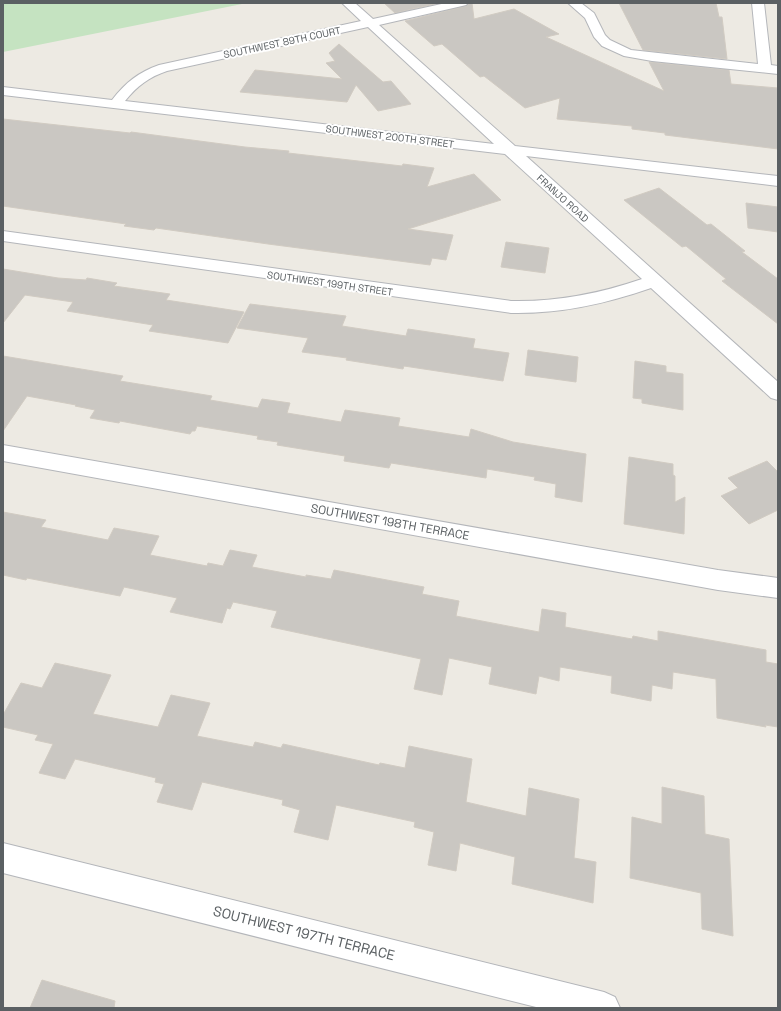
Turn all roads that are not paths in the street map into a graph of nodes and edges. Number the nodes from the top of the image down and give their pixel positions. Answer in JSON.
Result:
{"nodes":[{"id":1,"x":348,"y":3,"type":"edge"},
{"id":2,"x":462,"y":3,"type":"edge"},
{"id":3,"x":574,"y":3,"type":"edge"},
{"id":4,"x":758,"y":3,"type":"edge"},
{"id":5,"x":370,"y":23,"type":"junction"},
{"id":6,"x":765,"y":68,"type":"junction"},
{"id":7,"x":778,"y":70,"type":"edge"},
{"id":8,"x":3,"y":91,"type":"edge"},
{"id":9,"x":115,"y":105,"type":"junction"},
{"id":10,"x":510,"y":150,"type":"junction"},
{"id":11,"x":778,"y":181,"type":"edge"},
{"id":12,"x":3,"y":236,"type":"edge"},
{"id":13,"x":655,"y":281,"type":"junction"},
{"id":14,"x":778,"y":393,"type":"edge"},
{"id":15,"x":3,"y":453,"type":"edge"},
{"id":16,"x":778,"y":588,"type":"edge"},
{"id":17,"x":3,"y":858,"type":"edge"},
{"id":18,"x":604,"y":1008,"type":"edge"}],
"edges":[{"from":1,"to":5,"type":"street","name":"FRANJO ROAD"},
{"from":2,"to":5,"type":"street","name":"SOUTHWEST 89TH COURT"},
{"from":3,"to":6,"type":"street"},
{"from":4,"to":6,"type":"street"},
{"from":5,"to":9,"type":"street","name":"SOUTHWEST 89TH COURT"},
{"from":5,"to":10,"type":"street","name":"FRANJO ROAD"},
{"from":6,"to":7,"type":"street"},
{"from":8,"to":9,"type":"street","name":"SOUTHWEST 200TH STREET"},
{"from":9,"to":10,"type":"street","name":"SOUTHWEST 200TH STREET"},
{"from":10,"to":11,"type":"street","name":"SOUTHWEST 200TH STREET"},
{"from":10,"to":13,"type":"street","name":"FRANJO ROAD"},
{"from":12,"to":13,"type":"street","name":"SOUTHWEST 199TH STREET"},
{"from":13,"to":14,"type":"street","name":"FRANJO ROAD"},
{"from":15,"to":16,"type":"street","name":"SOUTHWEST 198TH TERRACE"},
{"from":17,"to":18,"type":"street","name":"SOUTHWEST 197TH TERRACE"}]}
